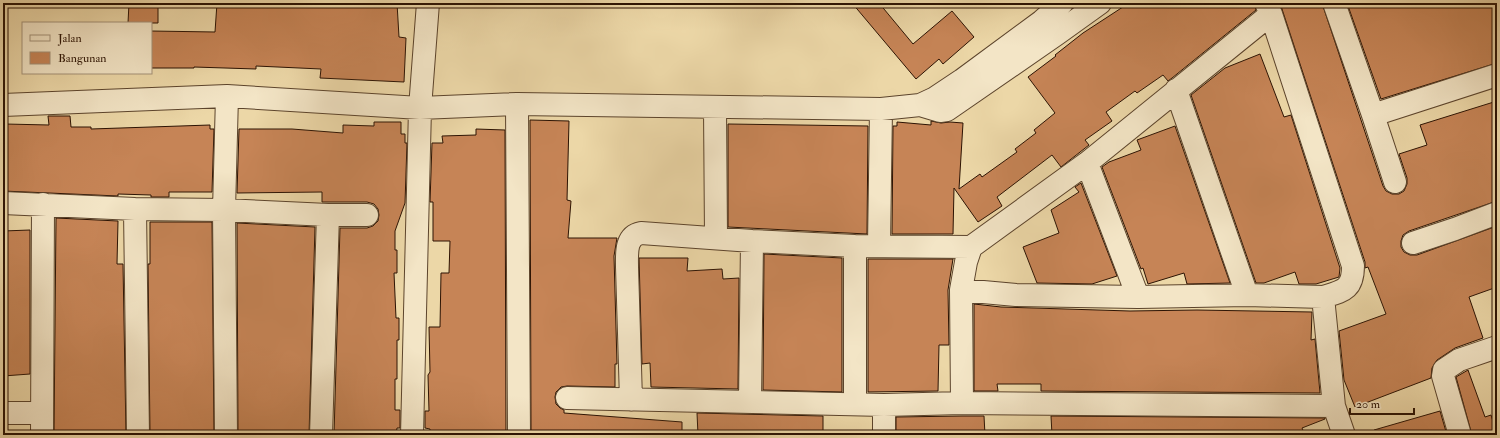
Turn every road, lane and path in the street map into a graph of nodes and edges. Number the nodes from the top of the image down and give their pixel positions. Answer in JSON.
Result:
{"nodes":[{"id":1,"x":428,"y":3,"type":"edge"},
{"id":2,"x":1062,"y":3,"type":"edge"},
{"id":3,"x":1100,"y":3,"type":"edge"},
{"id":4,"x":1334,"y":3,"type":"edge"},
{"id":5,"x":1268,"y":9,"type":"edge"},
{"id":6,"x":1050,"y":28,"type":"junction"},
{"id":7,"x":1497,"y":75,"type":"edge"},
{"id":8,"x":1176,"y":90,"type":"junction"},
{"id":9,"x":227,"y":96,"type":"junction"},
{"id":10,"x":517,"y":104,"type":"junction"},
{"id":11,"x":3,"y":105,"type":"edge"},
{"id":12,"x":420,"y":108,"type":"junction"},
{"id":13,"x":714,"y":108,"type":"junction"},
{"id":14,"x":881,"y":109,"type":"junction"},
{"id":15,"x":1373,"y":115,"type":"junction"},
{"id":16,"x":1087,"y":163,"type":"junction"},
{"id":17,"x":1395,"y":182,"type":"dead end"},
{"id":18,"x":3,"y":203,"type":"edge"},
{"id":19,"x":42,"y":204,"type":"junction"},
{"id":20,"x":135,"y":209,"type":"junction"},
{"id":21,"x":224,"y":210,"type":"junction"},
{"id":22,"x":1497,"y":213,"type":"edge"},
{"id":23,"x":328,"y":215,"type":"junction"},
{"id":24,"x":367,"y":215,"type":"dead end"},
{"id":25,"x":716,"y":237,"type":"junction"},
{"id":26,"x":752,"y":241,"type":"junction"},
{"id":27,"x":1413,"y":243,"type":"dead end"},
{"id":28,"x":878,"y":245,"type":"junction"},
{"id":29,"x":855,"y":246,"type":"junction"},
{"id":30,"x":971,"y":247,"type":"junction"},
{"id":31,"x":961,"y":290,"type":"junction"},
{"id":32,"x":1247,"y":295,"type":"junction"},
{"id":33,"x":1138,"y":297,"type":"junction"},
{"id":34,"x":1324,"y":297,"type":"junction"},
{"id":35,"x":1497,"y":347,"type":"edge"},
{"id":36,"x":567,"y":398,"type":"dead end"},
{"id":37,"x":631,"y":400,"type":"junction"},
{"id":38,"x":750,"y":402,"type":"junction"},
{"id":39,"x":962,"y":403,"type":"junction"},
{"id":40,"x":855,"y":404,"type":"junction"},
{"id":41,"x":884,"y":405,"type":"junction"},
{"id":42,"x":1334,"y":406,"type":"junction"},
{"id":43,"x":3,"y":413,"type":"edge"},
{"id":44,"x":42,"y":413,"type":"junction"},
{"id":45,"x":42,"y":435,"type":"edge"},
{"id":46,"x":138,"y":435,"type":"edge"},
{"id":47,"x":226,"y":435,"type":"edge"},
{"id":48,"x":321,"y":435,"type":"edge"},
{"id":49,"x":412,"y":435,"type":"edge"},
{"id":50,"x":518,"y":435,"type":"edge"},
{"id":51,"x":884,"y":435,"type":"edge"},
{"id":52,"x":1344,"y":435,"type":"edge"},
{"id":53,"x":1460,"y":435,"type":"edge"}],
"edges":[{"from":1,"to":12,"type":"street"},
{"from":2,"to":6,"type":"street"},
{"from":3,"to":6,"type":"street"},
{"from":4,"to":15,"type":"street"},
{"from":5,"to":8,"type":"street"},
{"from":5,"to":34,"type":"street"},
{"from":6,"to":14,"type":"street"},
{"from":7,"to":15,"type":"street"},
{"from":8,"to":16,"type":"street"},
{"from":8,"to":32,"type":"street"},
{"from":9,"to":11,"type":"street"},
{"from":9,"to":12,"type":"street"},
{"from":9,"to":21,"type":"street"},
{"from":10,"to":12,"type":"street"},
{"from":10,"to":13,"type":"street"},
{"from":10,"to":50,"type":"street"},
{"from":12,"to":49,"type":"street"},
{"from":13,"to":14,"type":"street"},
{"from":13,"to":25,"type":"street"},
{"from":14,"to":28,"type":"street"},
{"from":15,"to":17,"type":"street"},
{"from":16,"to":30,"type":"street"},
{"from":16,"to":33,"type":"street"},
{"from":18,"to":19,"type":"street"},
{"from":19,"to":20,"type":"street"},
{"from":19,"to":44,"type":"street"},
{"from":20,"to":21,"type":"street"},
{"from":20,"to":46,"type":"street"},
{"from":21,"to":23,"type":"street"},
{"from":21,"to":47,"type":"street"},
{"from":22,"to":27,"type":"street"},
{"from":23,"to":24,"type":"street"},
{"from":23,"to":48,"type":"street"},
{"from":25,"to":26,"type":"street"},
{"from":25,"to":37,"type":"street"},
{"from":26,"to":29,"type":"street"},
{"from":26,"to":38,"type":"street"},
{"from":28,"to":29,"type":"street"},
{"from":28,"to":30,"type":"street"},
{"from":29,"to":40,"type":"street"},
{"from":30,"to":31,"type":"street"},
{"from":31,"to":33,"type":"street"},
{"from":31,"to":39,"type":"street"},
{"from":32,"to":33,"type":"street"},
{"from":32,"to":34,"type":"street"},
{"from":34,"to":42,"type":"street"},
{"from":35,"to":53,"type":"street"},
{"from":36,"to":37,"type":"street"},
{"from":37,"to":38,"type":"street"},
{"from":38,"to":40,"type":"street"},
{"from":39,"to":41,"type":"street"},
{"from":39,"to":42,"type":"street"},
{"from":40,"to":41,"type":"street"},
{"from":41,"to":51,"type":"street"},
{"from":42,"to":52,"type":"street"},
{"from":43,"to":44,"type":"street"},
{"from":44,"to":45,"type":"street"}]}
